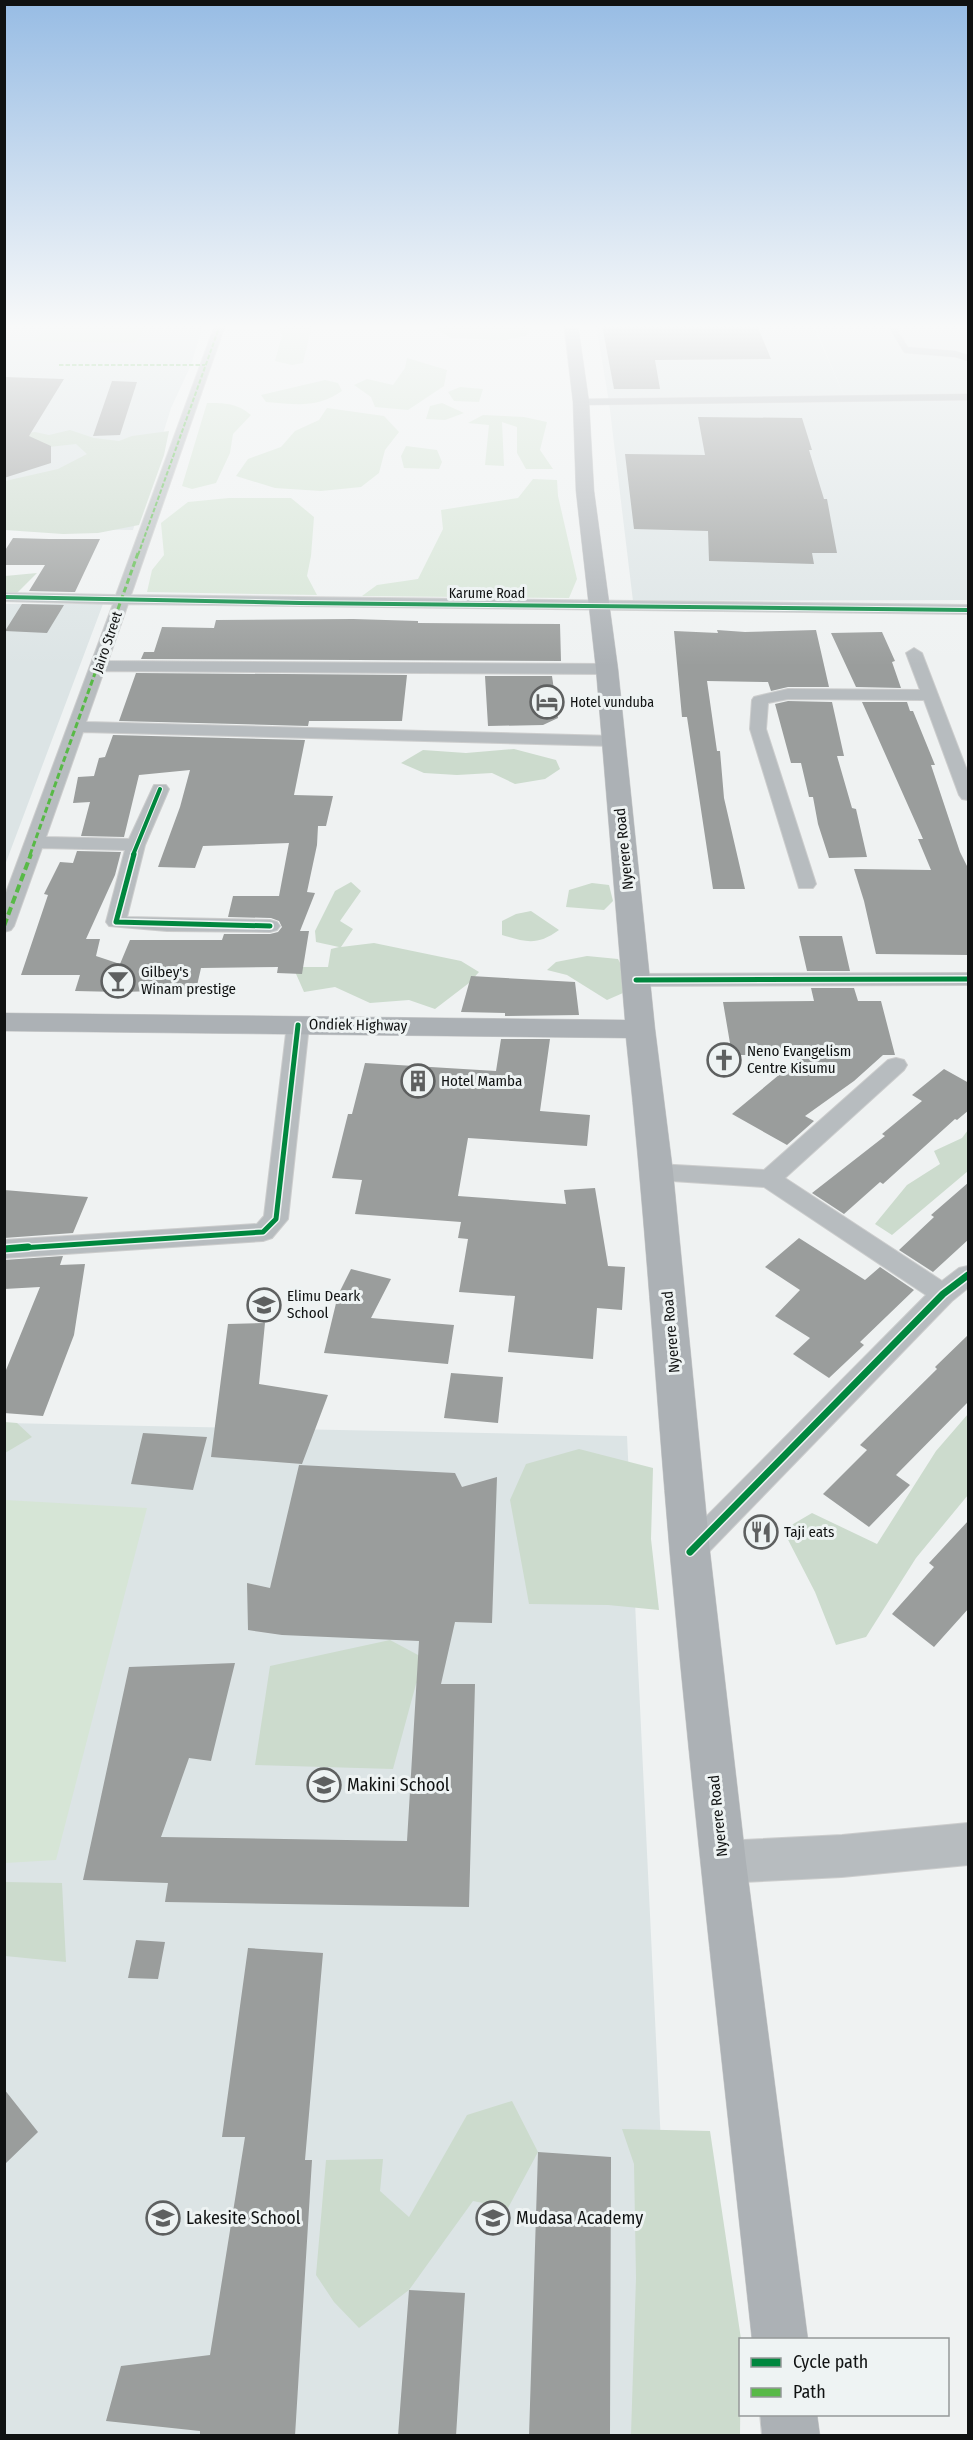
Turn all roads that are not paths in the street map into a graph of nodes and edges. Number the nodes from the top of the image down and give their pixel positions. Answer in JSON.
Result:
{"nodes":[{"id":1,"x":178,"y":439,"type":"edge"},
{"id":2,"x":583,"y":439,"type":"edge"},
{"id":3,"x":4,"y":597,"type":"edge"},
{"id":4,"x":123,"y":598,"type":"junction"},
{"id":5,"x":599,"y":606,"type":"junction"},
{"id":6,"x":969,"y":610,"type":"edge"},
{"id":7,"x":914,"y":653,"type":"dead end"},
{"id":8,"x":99,"y":666,"type":"junction"},
{"id":9,"x":607,"y":669,"type":"junction"},
{"id":10,"x":930,"y":695,"type":"junction"},
{"id":11,"x":77,"y":727,"type":"junction"},
{"id":12,"x":613,"y":741,"type":"junction"},
{"id":13,"x":961,"y":760,"type":"edge"},
{"id":14,"x":160,"y":789,"type":"dead end"},
{"id":15,"x":969,"y":795,"type":"edge"},
{"id":16,"x":35,"y":842,"type":"junction"},
{"id":17,"x":136,"y":845,"type":"junction"},
{"id":18,"x":806,"y":884,"type":"dead end"},
{"id":19,"x":4,"y":926,"type":"edge"},
{"id":20,"x":270,"y":926,"type":"dead end"},
{"id":21,"x":969,"y":979,"type":"edge"},
{"id":22,"x":636,"y":980,"type":"junction"},
{"id":23,"x":4,"y":1022,"type":"edge"},
{"id":24,"x":298,"y":1025,"type":"junction"},
{"id":25,"x":640,"y":1029,"type":"junction"},
{"id":26,"x":896,"y":1065,"type":"dead end"},
{"id":27,"x":657,"y":1172,"type":"junction"},
{"id":28,"x":770,"y":1179,"type":"junction"},
{"id":29,"x":4,"y":1250,"type":"edge"},
{"id":30,"x":969,"y":1275,"type":"edge"},
{"id":31,"x":943,"y":1294,"type":"junction"},
{"id":32,"x":690,"y":1552,"type":"junction"},
{"id":33,"x":969,"y":1844,"type":"edge"},
{"id":34,"x":723,"y":1862,"type":"junction"},
{"id":35,"x":780,"y":2338,"type":"edge"},
{"id":36,"x":788,"y":2416,"type":"edge"},
{"id":37,"x":791,"y":2436,"type":"edge"}],
"edges":[{"from":1,"to":4,"type":"street","name":"Jairo Street"},
{"from":2,"to":5,"type":"main road","name":"Nyerere Road"},
{"from":3,"to":4,"type":"street","name":"Karume Road"},
{"from":4,"to":5,"type":"street","name":"Karume Road"},
{"from":4,"to":8,"type":"street","name":"Jairo Street"},
{"from":5,"to":6,"type":"street","name":"Karume Road"},
{"from":5,"to":9,"type":"main road","name":"Nyerere Road"},
{"from":7,"to":10,"type":"street"},
{"from":8,"to":9,"type":"street"},
{"from":8,"to":11,"type":"street","name":"Jairo Street"},
{"from":9,"to":12,"type":"main road","name":"Nyerere Road"},
{"from":10,"to":13,"type":"street"},
{"from":10,"to":18,"type":"street"},
{"from":11,"to":12,"type":"street"},
{"from":11,"to":16,"type":"street","name":"Jairo Street"},
{"from":12,"to":22,"type":"main road","name":"Nyerere Road"},
{"from":13,"to":15,"type":"street"},
{"from":14,"to":17,"type":"street"},
{"from":16,"to":17,"type":"street"},
{"from":16,"to":19,"type":"street","name":"Jairo Street"},
{"from":17,"to":20,"type":"street"},
{"from":21,"to":22,"type":"street"},
{"from":22,"to":25,"type":"main road","name":"Nyerere Road"},
{"from":23,"to":24,"type":"main road","name":"Ondiek Highway"},
{"from":24,"to":25,"type":"main road","name":"Ondiek Highway"},
{"from":24,"to":29,"type":"street"},
{"from":25,"to":27,"type":"main road","name":"Nyerere Road"},
{"from":26,"to":28,"type":"street"},
{"from":27,"to":28,"type":"street"},
{"from":27,"to":32,"type":"main road","name":"Nyerere Road"},
{"from":28,"to":31,"type":"street"},
{"from":30,"to":31,"type":"street"},
{"from":31,"to":32,"type":"street"},
{"from":32,"to":34,"type":"main road","name":"Nyerere Road"},
{"from":33,"to":34,"type":"street"},
{"from":34,"to":35,"type":"main road","name":"Nyerere Road"},
{"from":36,"to":37,"type":"main road"}]}
